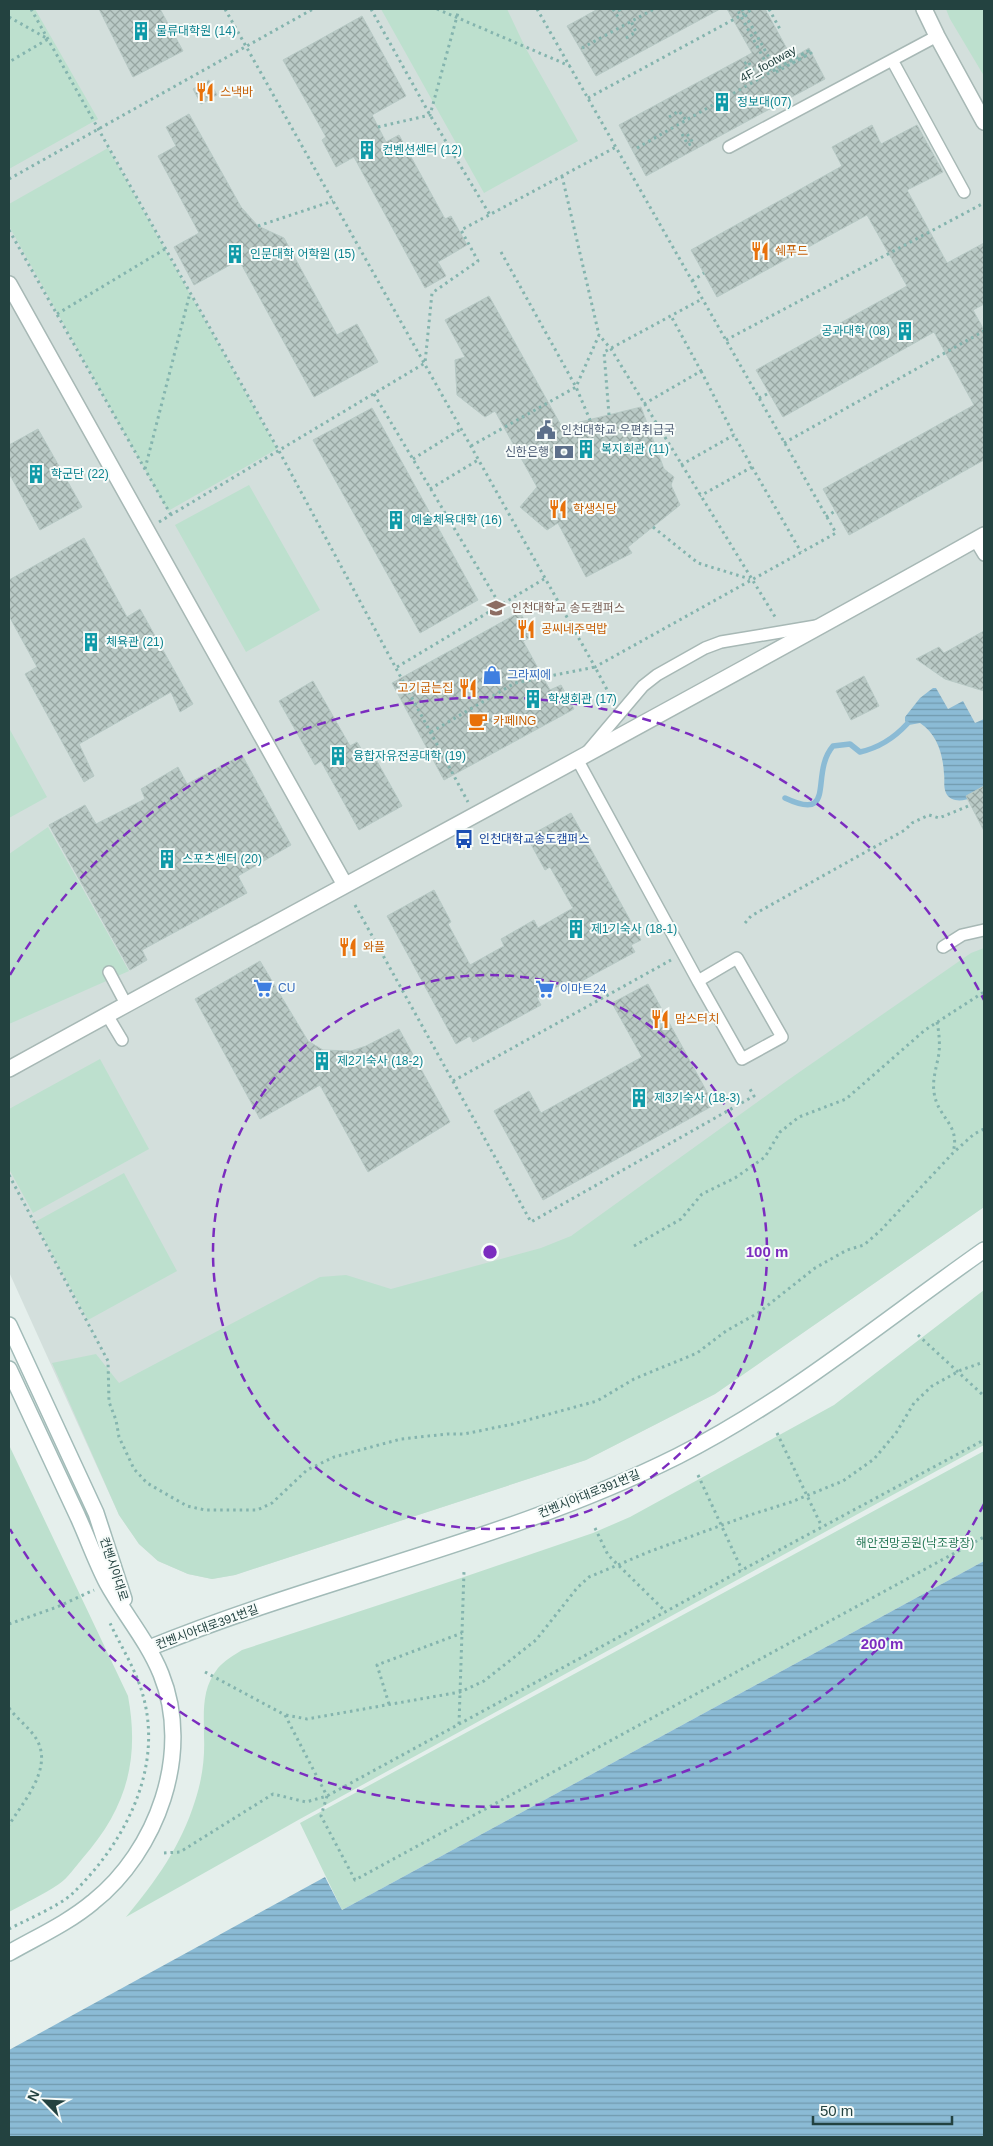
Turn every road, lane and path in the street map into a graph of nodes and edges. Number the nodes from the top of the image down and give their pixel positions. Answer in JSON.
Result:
{"nodes":[{"id":1,"x":31,"y":9,"type":"edge"},
{"id":2,"x":225,"y":9,"type":"edge"},
{"id":3,"x":313,"y":9,"type":"edge"},
{"id":4,"x":371,"y":9,"type":"edge"},
{"id":5,"x":437,"y":9,"type":"edge"},
{"id":6,"x":458,"y":9,"type":"edge"},
{"id":7,"x":537,"y":9,"type":"edge"},
{"id":8,"x":613,"y":9,"type":"edge"},
{"id":9,"x":619,"y":9,"type":"edge"},
{"id":10,"x":653,"y":9,"type":"edge"},
{"id":11,"x":737,"y":9,"type":"edge"},
{"id":12,"x":742,"y":9,"type":"edge"},
{"id":13,"x":753,"y":9,"type":"edge"},
{"id":14,"x":769,"y":9,"type":"edge"},
{"id":15,"x":924,"y":9,"type":"edge"},
{"id":16,"x":622,"y":14,"type":"dead end"},
{"id":17,"x":9,"y":17,"type":"edge"},
{"id":18,"x":456,"y":17,"type":"junction"},
{"id":19,"x":618,"y":17,"type":"dead end"},
{"id":20,"x":620,"y":27,"type":"dead end"},
{"id":21,"x":781,"y":32,"type":"dead end"},
{"id":22,"x":937,"y":36,"type":"junction"},
{"id":23,"x":602,"y":37,"type":"dead end"},
{"id":24,"x":626,"y":38,"type":"dead end"},
{"id":25,"x":48,"y":39,"type":"junction"},
{"id":26,"x":246,"y":46,"type":"junction"},
{"id":27,"x":582,"y":48,"type":"dead end"},
{"id":28,"x":811,"y":53,"type":"dead end"},
{"id":29,"x":892,"y":60,"type":"junction"},
{"id":30,"x":9,"y":62,"type":"edge"},
{"id":31,"x":791,"y":63,"type":"dead end"},
{"id":32,"x":570,"y":66,"type":"junction"},
{"id":33,"x":783,"y":67,"type":"dead end"},
{"id":34,"x":754,"y":72,"type":"dead end"},
{"id":35,"x":774,"y":73,"type":"junction"},
{"id":36,"x":750,"y":75,"type":"dead end"},
{"id":37,"x":588,"y":98,"type":"junction"},
{"id":38,"x":430,"y":114,"type":"junction"},
{"id":39,"x":669,"y":117,"type":"dead end"},
{"id":40,"x":984,"y":122,"type":"edge"},
{"id":41,"x":674,"y":126,"type":"dead end"},
{"id":42,"x":378,"y":127,"type":"dead end"},
{"id":43,"x":98,"y":128,"type":"junction"},
{"id":44,"x":686,"y":132,"type":"dead end"},
{"id":45,"x":682,"y":134,"type":"dead end"},
{"id":46,"x":729,"y":147,"type":"dead end"},
{"id":47,"x":616,"y":148,"type":"junction"},
{"id":48,"x":637,"y":148,"type":"dead end"},
{"id":49,"x":562,"y":176,"type":"junction"},
{"id":50,"x":9,"y":179,"type":"edge"},
{"id":51,"x":964,"y":192,"type":"dead end"},
{"id":52,"x":333,"y":200,"type":"junction"},
{"id":53,"x":984,"y":203,"type":"edge"},
{"id":54,"x":490,"y":215,"type":"junction"},
{"id":55,"x":258,"y":226,"type":"dead end"},
{"id":56,"x":9,"y":230,"type":"edge"},
{"id":57,"x":164,"y":249,"type":"dead end"},
{"id":58,"x":501,"y":252,"type":"dead end"},
{"id":59,"x":704,"y":273,"type":"dead end"},
{"id":60,"x":692,"y":281,"type":"junction"},
{"id":61,"x":9,"y":284,"type":"edge"},
{"id":62,"x":190,"y":292,"type":"junction"},
{"id":63,"x":702,"y":299,"type":"junction"},
{"id":64,"x":9,"y":305,"type":"edge"},
{"id":65,"x":25,"y":313,"type":"junction"},
{"id":66,"x":57,"y":314,"type":"junction"},
{"id":67,"x":671,"y":316,"type":"junction"},
{"id":68,"x":984,"y":332,"type":"edge"},
{"id":69,"x":599,"y":335,"type":"junction"},
{"id":70,"x":726,"y":340,"type":"junction"},
{"id":71,"x":610,"y":349,"type":"junction"},
{"id":72,"x":425,"y":363,"type":"junction"},
{"id":73,"x":701,"y":371,"type":"junction"},
{"id":74,"x":576,"y":387,"type":"junction"},
{"id":75,"x":769,"y":393,"type":"dead end"},
{"id":76,"x":374,"y":394,"type":"junction"},
{"id":77,"x":759,"y":398,"type":"junction"},
{"id":78,"x":644,"y":404,"type":"junction"},
{"id":79,"x":609,"y":416,"type":"dead end"},
{"id":80,"x":590,"y":420,"type":"dead end"},
{"id":81,"x":461,"y":429,"type":"junction"},
{"id":82,"x":734,"y":435,"type":"junction"},
{"id":83,"x":784,"y":443,"type":"junction"},
{"id":84,"x":471,"y":446,"type":"junction"},
{"id":85,"x":279,"y":451,"type":"junction"},
{"id":86,"x":413,"y":459,"type":"junction"},
{"id":87,"x":478,"y":460,"type":"junction"},
{"id":88,"x":681,"y":465,"type":"junction"},
{"id":89,"x":752,"y":467,"type":"junction"},
{"id":90,"x":145,"y":469,"type":"junction"},
{"id":91,"x":430,"y":489,"type":"junction"},
{"id":92,"x":700,"y":496,"type":"junction"},
{"id":93,"x":835,"y":511,"type":"dead end"},
{"id":94,"x":171,"y":515,"type":"junction"},
{"id":95,"x":826,"y":517,"type":"junction"},
{"id":96,"x":653,"y":527,"type":"dead end"},
{"id":97,"x":146,"y":530,"type":"junction"},
{"id":98,"x":979,"y":537,"type":"edge"},
{"id":99,"x":801,"y":552,"type":"junction"},
{"id":100,"x":984,"y":555,"type":"edge"},
{"id":101,"x":544,"y":579,"type":"junction"},
{"id":102,"x":751,"y":580,"type":"junction"},
{"id":103,"x":500,"y":605,"type":"junction"},
{"id":104,"x":820,"y":625,"type":"junction"},
{"id":105,"x":784,"y":631,"type":"junction"},
{"id":106,"x":397,"y":667,"type":"junction"},
{"id":107,"x":595,"y":667,"type":"junction"},
{"id":108,"x":620,"y":712,"type":"junction"},
{"id":109,"x":431,"y":732,"type":"junction"},
{"id":110,"x":581,"y":757,"type":"junction"},
{"id":111,"x":971,"y":805,"type":"dead end"},
{"id":112,"x":475,"y":816,"type":"junction"},
{"id":113,"x":345,"y":885,"type":"junction"},
{"id":114,"x":355,"y":905,"type":"dead end"},
{"id":115,"x":745,"y":923,"type":"dead end"},
{"id":116,"x":984,"y":930,"type":"edge"},
{"id":117,"x":943,"y":947,"type":"dead end"},
{"id":118,"x":109,"y":972,"type":"dead end"},
{"id":119,"x":646,"y":973,"type":"dead end"},
{"id":120,"x":698,"y":980,"type":"junction"},
{"id":121,"x":984,"y":992,"type":"edge"},
{"id":122,"x":126,"y":1004,"type":"junction"},
{"id":123,"x":108,"y":1014,"type":"junction"},
{"id":124,"x":937,"y":1022,"type":"junction"},
{"id":125,"x":122,"y":1040,"type":"dead end"},
{"id":126,"x":9,"y":1069,"type":"edge"},
{"id":127,"x":453,"y":1081,"type":"junction"},
{"id":128,"x":750,"y":1089,"type":"dead end"},
{"id":129,"x":984,"y":1129,"type":"edge"},
{"id":130,"x":953,"y":1153,"type":"junction"},
{"id":131,"x":9,"y":1175,"type":"edge"},
{"id":132,"x":634,"y":1246,"type":"dead end"},
{"id":133,"x":984,"y":1250,"type":"edge"},
{"id":134,"x":9,"y":1324,"type":"edge"},
{"id":135,"x":918,"y":1335,"type":"dead end"},
{"id":136,"x":984,"y":1362,"type":"edge"},
{"id":137,"x":9,"y":1369,"type":"edge"},
{"id":138,"x":958,"y":1372,"type":"junction"},
{"id":139,"x":984,"y":1396,"type":"edge"},
{"id":140,"x":777,"y":1433,"type":"dead end"},
{"id":141,"x":984,"y":1440,"type":"edge"},
{"id":142,"x":698,"y":1475,"type":"dead end"},
{"id":143,"x":807,"y":1496,"type":"junction"},
{"id":144,"x":721,"y":1525,"type":"junction"},
{"id":145,"x":822,"y":1527,"type":"junction"},
{"id":146,"x":595,"y":1528,"type":"dead end"},
{"id":147,"x":984,"y":1537,"type":"edge"},
{"id":148,"x":618,"y":1564,"type":"junction"},
{"id":149,"x":742,"y":1570,"type":"junction"},
{"id":150,"x":464,"y":1571,"type":"dead end"},
{"id":151,"x":90,"y":1580,"type":"dead end"},
{"id":152,"x":101,"y":1586,"type":"junction"},
{"id":153,"x":98,"y":1598,"type":"dead end"},
{"id":154,"x":665,"y":1611,"type":"junction"},
{"id":155,"x":106,"y":1614,"type":"dead end"},
{"id":156,"x":130,"y":1617,"type":"junction"},
{"id":157,"x":9,"y":1624,"type":"edge"},
{"id":158,"x":462,"y":1633,"type":"junction"},
{"id":159,"x":149,"y":1648,"type":"junction"},
{"id":160,"x":205,"y":1672,"type":"dead end"},
{"id":161,"x":460,"y":1692,"type":"junction"},
{"id":162,"x":389,"y":1704,"type":"junction"},
{"id":163,"x":9,"y":1708,"type":"edge"},
{"id":164,"x":285,"y":1715,"type":"junction"},
{"id":165,"x":458,"y":1725,"type":"junction"},
{"id":166,"x":327,"y":1796,"type":"junction"},
{"id":167,"x":9,"y":1825,"type":"edge"},
{"id":168,"x":164,"y":1853,"type":"dead end"},
{"id":169,"x":9,"y":1930,"type":"edge"},
{"id":170,"x":9,"y":1953,"type":"edge"}],
"edges":[{"from":1,"to":25,"type":"path"},
{"from":2,"to":26,"type":"path"},
{"from":3,"to":26,"type":"path"},
{"from":4,"to":38,"type":"path"},
{"from":5,"to":18,"type":"path"},
{"from":6,"to":18,"type":"path"},
{"from":7,"to":32,"type":"path"},
{"from":8,"to":19,"type":"path"},
{"from":9,"to":16,"type":"path"},
{"from":10,"to":20,"type":"path"},
{"from":10,"to":23,"type":"path"},
{"from":10,"to":24,"type":"path"},
{"from":10,"to":27,"type":"path"},
{"from":11,"to":35,"type":"path"},
{"from":11,"to":35,"type":"path"},
{"from":11,"to":48,"type":"path","name":"4F_footway"},
{"from":12,"to":35,"type":"path"},
{"from":13,"to":37,"type":"path"},
{"from":14,"to":21,"type":"path"},
{"from":15,"to":22,"type":"street"},
{"from":17,"to":25,"type":"path"},
{"from":18,"to":32,"type":"path"},
{"from":18,"to":38,"type":"path"},
{"from":22,"to":29,"type":"lane"},
{"from":22,"to":40,"type":"street"},
{"from":25,"to":30,"type":"path"},
{"from":25,"to":43,"type":"path"},
{"from":26,"to":43,"type":"path"},
{"from":26,"to":52,"type":"path"},
{"from":28,"to":35,"type":"path"},
{"from":29,"to":46,"type":"lane"},
{"from":29,"to":51,"type":"lane"},
{"from":31,"to":35,"type":"path"},
{"from":32,"to":37,"type":"path"},
{"from":33,"to":35,"type":"path"},
{"from":34,"to":36,"type":"path"},
{"from":35,"to":39,"type":"path"},
{"from":35,"to":41,"type":"path"},
{"from":37,"to":47,"type":"path"},
{"from":38,"to":42,"type":"path"},
{"from":38,"to":54,"type":"path"},
{"from":43,"to":50,"type":"path"},
{"from":43,"to":62,"type":"path"},
{"from":44,"to":45,"type":"path"},
{"from":47,"to":49,"type":"path"},
{"from":47,"to":60,"type":"path"},
{"from":49,"to":54,"type":"path"},
{"from":49,"to":69,"type":"path"},
{"from":52,"to":55,"type":"path"},
{"from":52,"to":72,"type":"path"},
{"from":53,"to":70,"type":"path"},
{"from":54,"to":72,"type":"path"},
{"from":56,"to":66,"type":"path"},
{"from":57,"to":66,"type":"path"},
{"from":58,"to":74,"type":"path"},
{"from":59,"to":60,"type":"path"},
{"from":60,"to":63,"type":"path"},
{"from":61,"to":65,"type":"street"},
{"from":62,"to":85,"type":"path"},
{"from":62,"to":90,"type":"path"},
{"from":63,"to":67,"type":"path"},
{"from":63,"to":70,"type":"path"},
{"from":64,"to":65,"type":"street"},
{"from":65,"to":97,"type":"street"},
{"from":66,"to":90,"type":"path"},
{"from":67,"to":71,"type":"path"},
{"from":67,"to":73,"type":"path"},
{"from":68,"to":83,"type":"path"},
{"from":69,"to":71,"type":"path"},
{"from":69,"to":74,"type":"path"},
{"from":70,"to":77,"type":"path"},
{"from":71,"to":78,"type":"path"},
{"from":71,"to":79,"type":"path"},
{"from":72,"to":76,"type":"path"},
{"from":72,"to":81,"type":"path"},
{"from":73,"to":78,"type":"path"},
{"from":73,"to":82,"type":"path"},
{"from":74,"to":80,"type":"path"},
{"from":74,"to":84,"type":"path"},
{"from":75,"to":77,"type":"path"},
{"from":76,"to":85,"type":"path"},
{"from":76,"to":86,"type":"path"},
{"from":77,"to":83,"type":"path"},
{"from":78,"to":88,"type":"path"},
{"from":81,"to":84,"type":"path"},
{"from":81,"to":86,"type":"path"},
{"from":82,"to":88,"type":"path"},
{"from":82,"to":89,"type":"path"},
{"from":83,"to":95,"type":"path"},
{"from":84,"to":87,"type":"path"},
{"from":85,"to":94,"type":"path"},
{"from":85,"to":106,"type":"path"},
{"from":86,"to":91,"type":"path"},
{"from":87,"to":91,"type":"path"},
{"from":87,"to":101,"type":"path"},
{"from":88,"to":92,"type":"path"},
{"from":89,"to":92,"type":"path"},
{"from":89,"to":99,"type":"path"},
{"from":90,"to":94,"type":"path"},
{"from":91,"to":103,"type":"path"},
{"from":92,"to":102,"type":"path"},
{"from":93,"to":95,"type":"path"},
{"from":94,"to":97,"type":"path"},
{"from":95,"to":99,"type":"path"},
{"from":96,"to":102,"type":"path"},
{"from":97,"to":113,"type":"street"},
{"from":98,"to":100,"type":"lane"},
{"from":98,"to":104,"type":"street"},
{"from":99,"to":102,"type":"path"},
{"from":101,"to":103,"type":"path"},
{"from":101,"to":107,"type":"path"},
{"from":102,"to":105,"type":"path"},
{"from":102,"to":107,"type":"path"},
{"from":103,"to":106,"type":"path"},
{"from":104,"to":105,"type":"lane"},
{"from":104,"to":110,"type":"street"},
{"from":105,"to":108,"type":"lane"},
{"from":106,"to":109,"type":"path"},
{"from":107,"to":108,"type":"path"},
{"from":107,"to":109,"type":"path"},
{"from":108,"to":110,"type":"lane"},
{"from":109,"to":112,"type":"path"},
{"from":110,"to":112,"type":"street"},
{"from":110,"to":120,"type":"lane"},
{"from":111,"to":115,"type":"path"},
{"from":112,"to":113,"type":"street"},
{"from":113,"to":122,"type":"street"},
{"from":114,"to":127,"type":"path"},
{"from":116,"to":117,"type":"lane"},
{"from":118,"to":122,"type":"lane"},
{"from":119,"to":127,"type":"path"},
{"from":120,"to":120,"type":"lane"},
{"from":121,"to":124,"type":"path"},
{"from":122,"to":123,"type":"street"},
{"from":123,"to":125,"type":"lane"},
{"from":123,"to":126,"type":"street"},
{"from":124,"to":130,"type":"path"},
{"from":124,"to":132,"type":"path"},
{"from":127,"to":128,"type":"path"},
{"from":129,"to":130,"type":"path"},
{"from":130,"to":131,"type":"path"},
{"from":133,"to":159,"type":"street","name":"컨벤시아대로391번길"},
{"from":134,"to":156,"type":"street","name":"컨벤시아대로"},
{"from":135,"to":138,"type":"path"},
{"from":136,"to":138,"type":"path"},
{"from":137,"to":152,"type":"street","name":"컨벤시아대로"},
{"from":138,"to":139,"type":"path"},
{"from":138,"to":143,"type":"path"},
{"from":140,"to":143,"type":"path"},
{"from":141,"to":145,"type":"path"},
{"from":142,"to":144,"type":"path"},
{"from":143,"to":144,"type":"path"},
{"from":143,"to":145,"type":"path"},
{"from":144,"to":148,"type":"path"},
{"from":144,"to":149,"type":"path"},
{"from":145,"to":149,"type":"path"},
{"from":146,"to":148,"type":"path"},
{"from":147,"to":166,"type":"path"},
{"from":148,"to":154,"type":"path"},
{"from":148,"to":161,"type":"path"},
{"from":149,"to":154,"type":"path"},
{"from":150,"to":158,"type":"path"},
{"from":151,"to":152,"type":"path"},
{"from":152,"to":153,"type":"path"},
{"from":152,"to":156,"type":"street","name":"컨벤시아대로"},
{"from":152,"to":157,"type":"path"},
{"from":154,"to":165,"type":"path"},
{"from":155,"to":169,"type":"path"},
{"from":156,"to":159,"type":"street"},
{"from":158,"to":161,"type":"path"},
{"from":158,"to":162,"type":"path"},
{"from":159,"to":170,"type":"street"},
{"from":160,"to":164,"type":"path"},
{"from":161,"to":162,"type":"path"},
{"from":161,"to":165,"type":"path"},
{"from":162,"to":164,"type":"path"},
{"from":163,"to":167,"type":"path"},
{"from":164,"to":166,"type":"path"},
{"from":165,"to":166,"type":"path"},
{"from":166,"to":168,"type":"path"}]}
